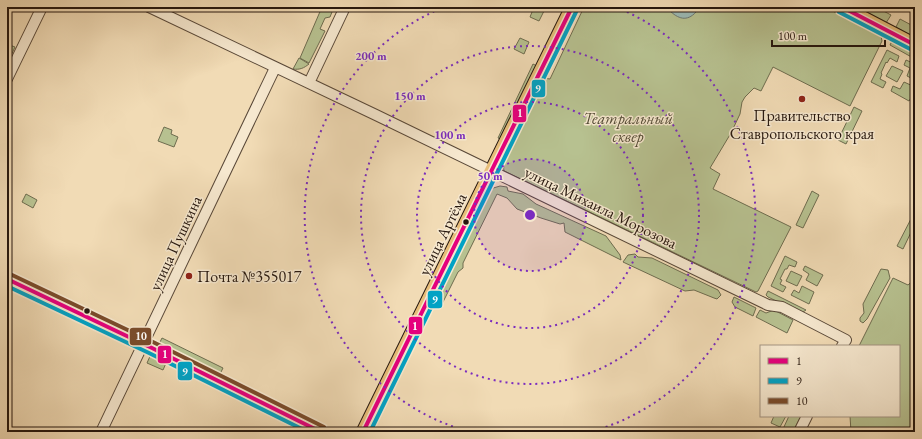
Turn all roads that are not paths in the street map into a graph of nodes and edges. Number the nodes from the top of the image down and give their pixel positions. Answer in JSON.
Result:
{"nodes":[{"id":1,"x":42,"y":7,"type":"edge"},
{"id":2,"x":149,"y":7,"type":"edge"},
{"id":3,"x":345,"y":7,"type":"edge"},
{"id":4,"x":572,"y":7,"type":"edge"},
{"id":5,"x":842,"y":7,"type":"edge"},
{"id":6,"x":852,"y":7,"type":"edge"},
{"id":7,"x":870,"y":21,"type":"junction"},
{"id":8,"x":915,"y":45,"type":"edge"},
{"id":9,"x":276,"y":68,"type":"junction"},
{"id":10,"x":7,"y":79,"type":"edge"},
{"id":11,"x":309,"y":84,"type":"junction"},
{"id":12,"x":492,"y":171,"type":"junction"},
{"id":13,"x":7,"y":279,"type":"edge"},
{"id":14,"x":844,"y":343,"type":"edge"},
{"id":15,"x":144,"y":344,"type":"junction"},
{"id":16,"x":806,"y":417,"type":"edge"},
{"id":17,"x":101,"y":432,"type":"edge"},
{"id":18,"x":321,"y":432,"type":"edge"},
{"id":19,"x":363,"y":432,"type":"edge"},
{"id":20,"x":799,"y":432,"type":"edge"}],
"edges":[{"from":1,"to":10,"type":"street"},
{"from":2,"to":9,"type":"street","name":"улица Михаила Морозова"},
{"from":3,"to":11,"type":"street"},
{"from":4,"to":12,"type":"main road","name":"улица Артёма"},
{"from":5,"to":7,"type":"main road"},
{"from":6,"to":7,"type":"main road"},
{"from":7,"to":8,"type":"main road"},
{"from":9,"to":11,"type":"street","name":"улица Михаила Морозова"},
{"from":9,"to":15,"type":"street","name":"улица Пушкина"},
{"from":11,"to":12,"type":"street","name":"улица Михаила Морозова"},
{"from":12,"to":14,"type":"street","name":"улица Михаила Морозова"},
{"from":12,"to":19,"type":"main road","name":"улица Артёма"},
{"from":13,"to":15,"type":"main road"},
{"from":15,"to":17,"type":"street","name":"улица Пушкина"},
{"from":15,"to":18,"type":"main road"},
{"from":16,"to":20,"type":"street"}]}
